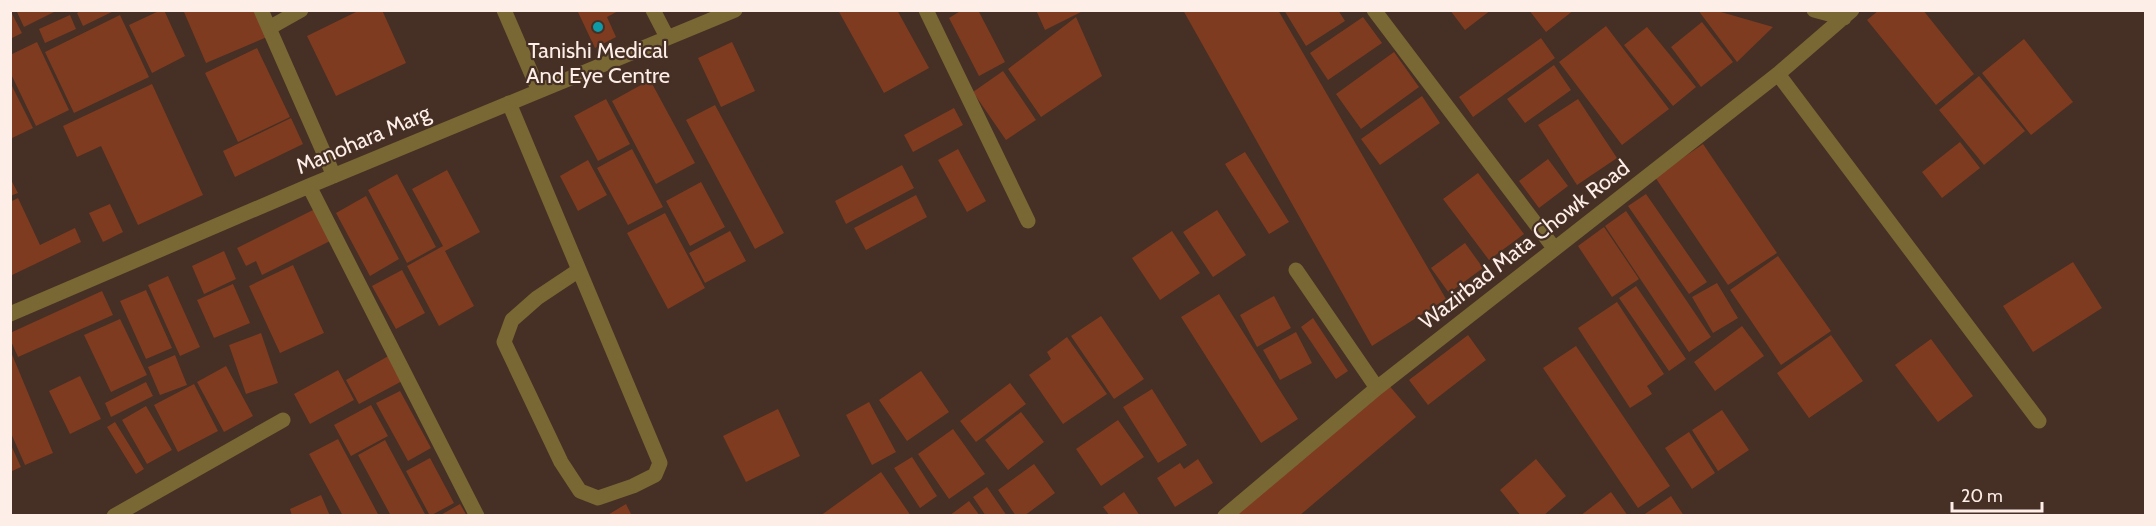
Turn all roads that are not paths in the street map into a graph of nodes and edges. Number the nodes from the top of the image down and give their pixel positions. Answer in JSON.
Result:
{"nodes":[{"id":1,"x":261,"y":10,"type":"edge"},
{"id":2,"x":301,"y":10,"type":"edge"},
{"id":3,"x":504,"y":10,"type":"edge"},
{"id":4,"x":653,"y":10,"type":"edge"},
{"id":5,"x":735,"y":10,"type":"edge"},
{"id":6,"x":926,"y":10,"type":"edge"},
{"id":7,"x":1374,"y":10,"type":"edge"},
{"id":8,"x":1814,"y":10,"type":"edge"},
{"id":9,"x":1848,"y":14,"type":"edge"},
{"id":10,"x":269,"y":28,"type":"junction"},
{"id":11,"x":667,"y":37,"type":"junction"},
{"id":12,"x":1778,"y":74,"type":"junction"},
{"id":13,"x":539,"y":91,"type":"junction"},
{"id":14,"x":509,"y":103,"type":"junction"},
{"id":15,"x":334,"y":176,"type":"junction"},
{"id":16,"x":309,"y":186,"type":"junction"},
{"id":17,"x":1028,"y":222,"type":"dead end"},
{"id":18,"x":1554,"y":248,"type":"junction"},
{"id":19,"x":579,"y":270,"type":"junction"},
{"id":20,"x":1296,"y":270,"type":"dead end"},
{"id":21,"x":10,"y":314,"type":"edge"},
{"id":22,"x":1377,"y":388,"type":"junction"},
{"id":23,"x":283,"y":420,"type":"dead end"},
{"id":24,"x":2039,"y":421,"type":"dead end"},
{"id":25,"x":114,"y":516,"type":"edge"},
{"id":26,"x":477,"y":516,"type":"edge"},
{"id":27,"x":1225,"y":516,"type":"edge"}],
"edges":[{"from":1,"to":10,"type":"street"},
{"from":2,"to":10,"type":"street"},
{"from":3,"to":13,"type":"street"},
{"from":4,"to":11,"type":"street"},
{"from":5,"to":11,"type":"street","name":"Manohara Marg"},
{"from":6,"to":17,"type":"street"},
{"from":7,"to":18,"type":"street"},
{"from":8,"to":9,"type":"street"},
{"from":9,"to":12,"type":"street","name":"Wazirbad Mata Chowk Road"},
{"from":10,"to":15,"type":"street"},
{"from":11,"to":13,"type":"street","name":"Manohara Marg"},
{"from":12,"to":18,"type":"street","name":"Wazirbad Mata Chowk Road"},
{"from":12,"to":24,"type":"street"},
{"from":13,"to":14,"type":"street","name":"Manohara Marg"},
{"from":14,"to":15,"type":"street","name":"Manohara Marg"},
{"from":14,"to":19,"type":"street"},
{"from":15,"to":16,"type":"street","name":"Manohara Marg"},
{"from":16,"to":21,"type":"street","name":"Manohara Marg"},
{"from":16,"to":26,"type":"street"},
{"from":18,"to":22,"type":"street","name":"Wazirbad Mata Chowk Road"},
{"from":19,"to":19,"type":"street"},
{"from":20,"to":22,"type":"street"},
{"from":22,"to":27,"type":"street","name":"Wazirbad Mata Chowk Road"},
{"from":23,"to":25,"type":"street"}]}
